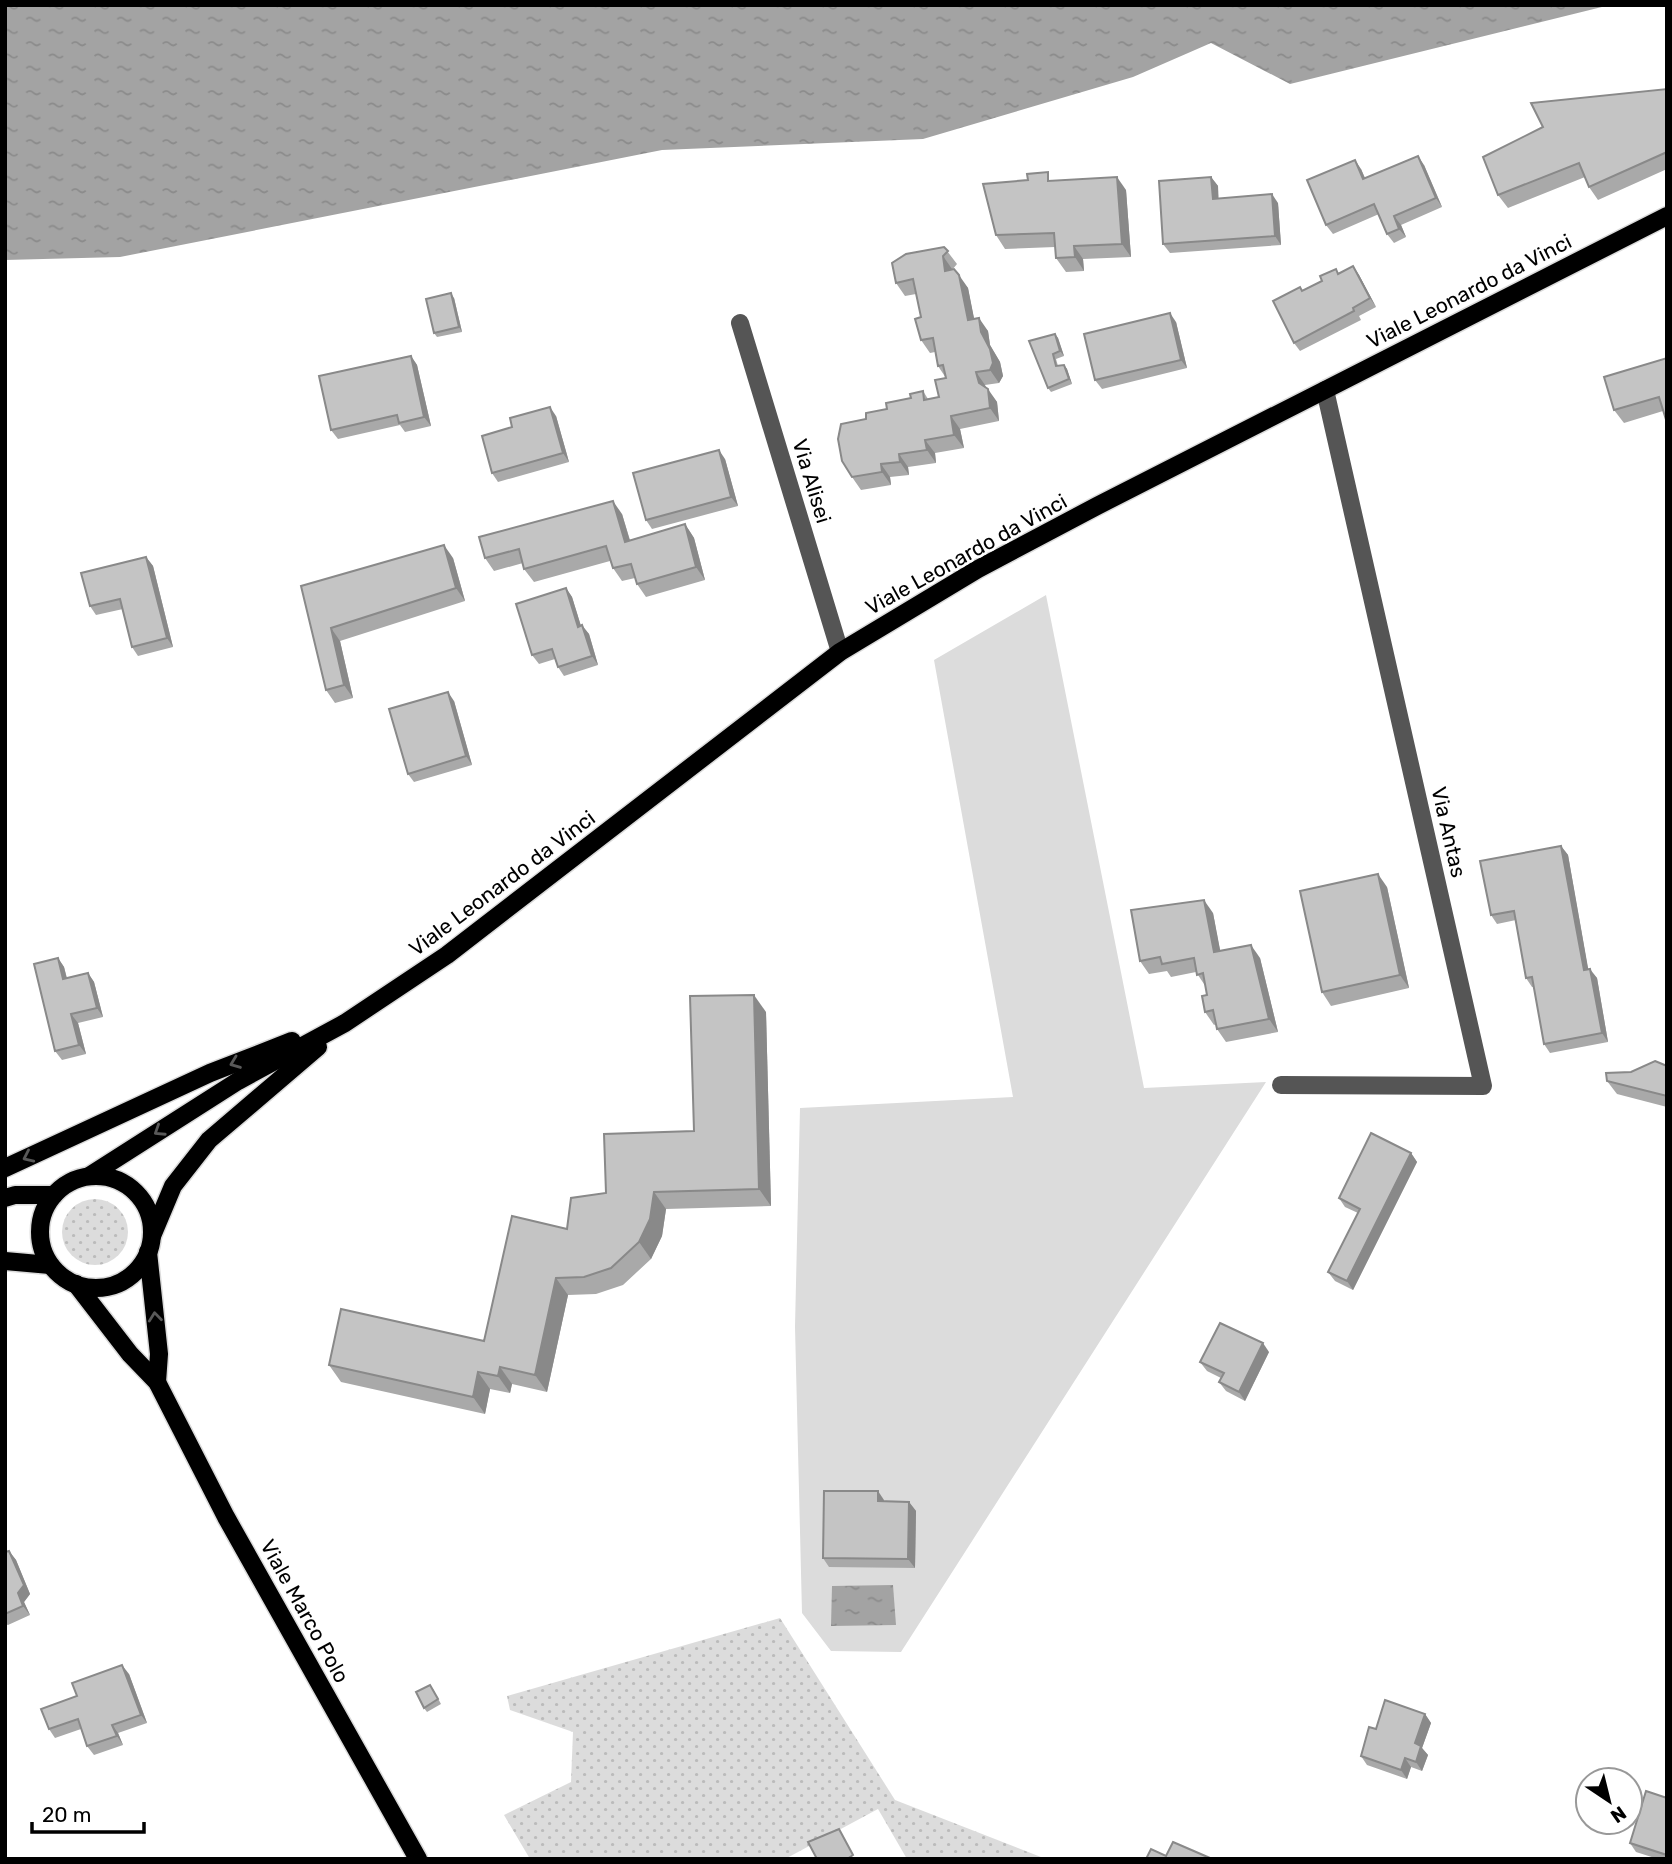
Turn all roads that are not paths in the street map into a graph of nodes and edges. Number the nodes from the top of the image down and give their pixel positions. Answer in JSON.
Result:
{"nodes":[{"id":1,"x":1667,"y":216,"type":"edge"},
{"id":2,"x":740,"y":323,"type":"dead end"},
{"id":3,"x":1325,"y":390,"type":"junction"},
{"id":4,"x":840,"y":652,"type":"junction"},
{"id":5,"x":345,"y":1023,"type":"junction"},
{"id":6,"x":1281,"y":1085,"type":"dead end"},
{"id":7,"x":5,"y":1168,"type":"edge"},
{"id":8,"x":89,"y":1176,"type":"junction"},
{"id":9,"x":54,"y":1195,"type":"junction"},
{"id":10,"x":5,"y":1198,"type":"edge"},
{"id":11,"x":150,"y":1244,"type":"junction"},
{"id":12,"x":5,"y":1261,"type":"edge"},
{"id":13,"x":50,"y":1265,"type":"junction"},
{"id":14,"x":76,"y":1284,"type":"junction"},
{"id":15,"x":157,"y":1382,"type":"junction"},
{"id":16,"x":418,"y":1859,"type":"edge"}],
"edges":[{"from":1,"to":3,"type":"main road","name":"Viale Leonardo da Vinci"},
{"from":2,"to":4,"type":"street","name":"Via Alisei"},
{"from":3,"to":4,"type":"main road","name":"Viale Leonardo da Vinci"},
{"from":3,"to":6,"type":"street","name":"Via Antas"},
{"from":4,"to":5,"type":"main road","name":"Viale Leonardo da Vinci"},
{"from":5,"to":7,"type":"main road","name":"Viale Leonardo da Vinci","one_way":true},
{"from":5,"to":8,"type":"main road","name":"Viale Leonardo da Vinci","one_way":true},
{"from":5,"to":11,"type":"main road","name":"Viale Leonardo da Vinci"},
{"from":8,"to":9,"type":"main road"},
{"from":8,"to":11,"type":"main road"},
{"from":9,"to":10,"type":"main road"},
{"from":9,"to":13,"type":"main road"},
{"from":11,"to":14,"type":"main road"},
{"from":15,"to":11,"type":"main road","name":"Viale Marco Polo","one_way":true},
{"from":12,"to":13,"type":"main road"},
{"from":13,"to":14,"type":"main road"},
{"from":14,"to":15,"type":"main road","name":"Viale Marco Polo"},
{"from":15,"to":16,"type":"main road","name":"Viale Marco Polo"}]}
